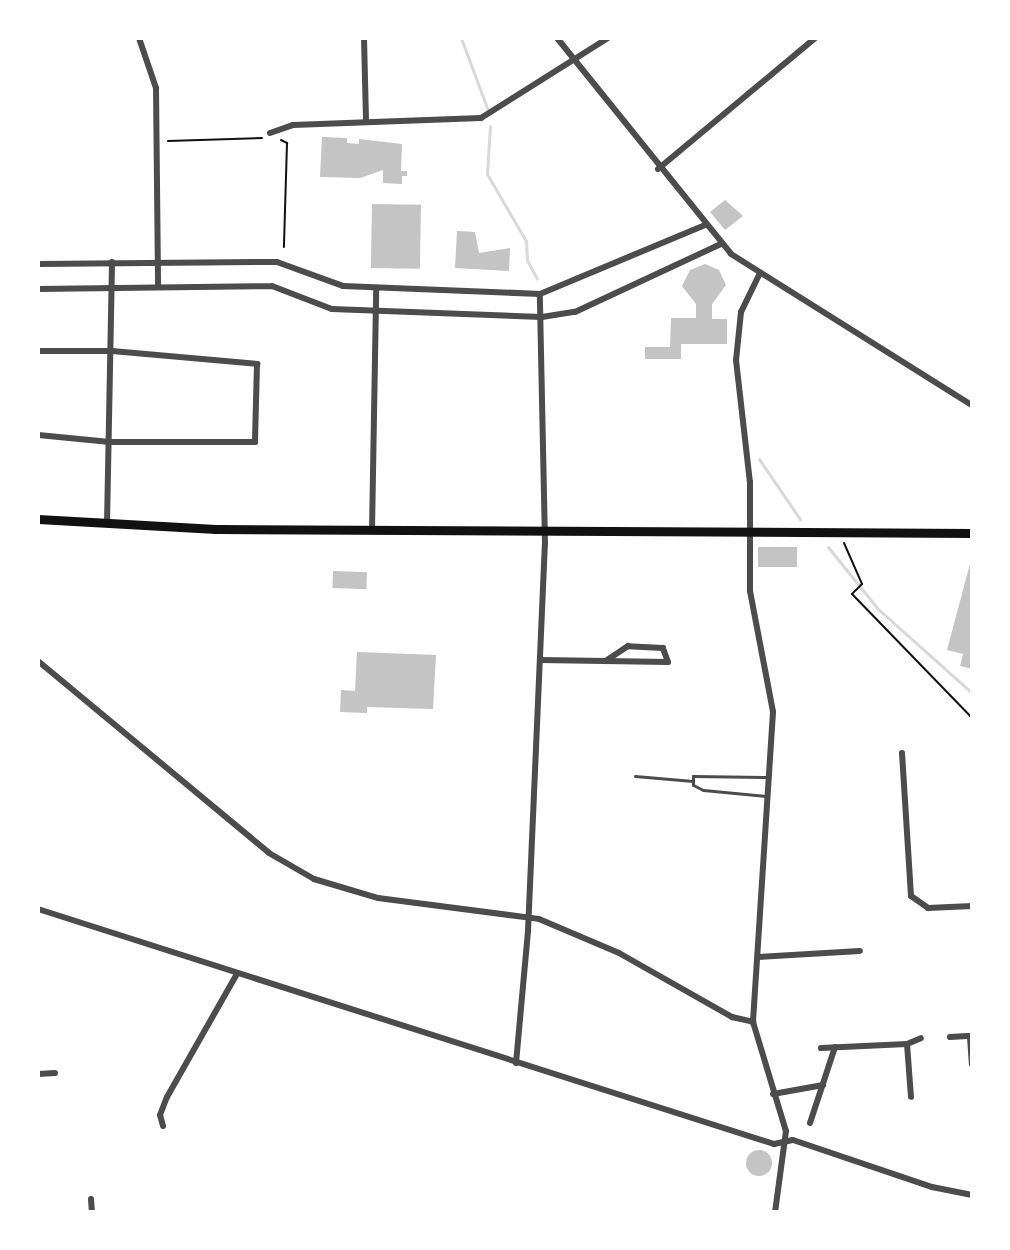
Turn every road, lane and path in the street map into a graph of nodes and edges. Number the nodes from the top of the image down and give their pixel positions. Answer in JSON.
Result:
{"nodes":[{"id":1,"x":139,"y":38,"type":"edge"},
{"id":2,"x":364,"y":38,"type":"edge"},
{"id":3,"x":557,"y":38,"type":"edge"},
{"id":4,"x":608,"y":38,"type":"edge"},
{"id":5,"x":815,"y":38,"type":"edge"},
{"id":6,"x":575,"y":61,"type":"junction"},
{"id":7,"x":366,"y":122,"type":"junction"},
{"id":8,"x":270,"y":133,"type":"junction"},
{"id":9,"x":168,"y":141,"type":"dead end"},
{"id":10,"x":658,"y":169,"type":"junction"},
{"id":11,"x":705,"y":225,"type":"junction"},
{"id":12,"x":721,"y":244,"type":"junction"},
{"id":13,"x":284,"y":247,"type":"dead end"},
{"id":14,"x":112,"y":262,"type":"junction"},
{"id":15,"x":160,"y":262,"type":"junction"},
{"id":16,"x":38,"y":264,"type":"edge"},
{"id":17,"x":759,"y":275,"type":"junction"},
{"id":18,"x":158,"y":287,"type":"junction"},
{"id":19,"x":113,"y":288,"type":"junction"},
{"id":20,"x":38,"y":289,"type":"edge"},
{"id":21,"x":376,"y":289,"type":"junction"},
{"id":22,"x":540,"y":294,"type":"junction"},
{"id":23,"x":374,"y":312,"type":"junction"},
{"id":24,"x":542,"y":317,"type":"junction"},
{"id":25,"x":38,"y":351,"type":"edge"},
{"id":26,"x":112,"y":351,"type":"junction"},
{"id":27,"x":972,"y":405,"type":"edge"},
{"id":28,"x":38,"y":435,"type":"edge"},
{"id":29,"x":110,"y":442,"type":"junction"},
{"id":30,"x":38,"y":519,"type":"edge"},
{"id":31,"x":107,"y":524,"type":"junction"},
{"id":32,"x":372,"y":530,"type":"junction"},
{"id":33,"x":544,"y":530,"type":"junction"},
{"id":34,"x":749,"y":530,"type":"junction"},
{"id":35,"x":972,"y":533,"type":"edge"},
{"id":36,"x":844,"y":542,"type":"dead end"},
{"id":37,"x":541,"y":660,"type":"junction"},
{"id":38,"x":38,"y":661,"type":"edge"},
{"id":39,"x":606,"y":661,"type":"junction"},
{"id":40,"x":972,"y":718,"type":"edge"},
{"id":41,"x":902,"y":753,"type":"dead end"},
{"id":42,"x":635,"y":776,"type":"dead end"},
{"id":43,"x":769,"y":777,"type":"junction"},
{"id":44,"x":693,"y":781,"type":"junction"},
{"id":45,"x":768,"y":796,"type":"junction"},
{"id":46,"x":972,"y":906,"type":"edge"},
{"id":47,"x":38,"y":909,"type":"edge"},
{"id":48,"x":529,"y":916,"type":"junction"},
{"id":49,"x":860,"y":951,"type":"dead end"},
{"id":50,"x":758,"y":957,"type":"junction"},
{"id":51,"x":237,"y":974,"type":"junction"},
{"id":52,"x":753,"y":1022,"type":"junction"},
{"id":53,"x":971,"y":1036,"type":"edge"},
{"id":54,"x":950,"y":1037,"type":"dead end"},
{"id":55,"x":921,"y":1038,"type":"dead end"},
{"id":56,"x":907,"y":1044,"type":"junction"},
{"id":57,"x":835,"y":1047,"type":"junction"},
{"id":58,"x":821,"y":1048,"type":"dead end"},
{"id":59,"x":516,"y":1063,"type":"junction"},
{"id":60,"x":972,"y":1064,"type":"edge"},
{"id":61,"x":55,"y":1073,"type":"dead end"},
{"id":62,"x":38,"y":1074,"type":"edge"},
{"id":63,"x":823,"y":1085,"type":"junction"},
{"id":64,"x":773,"y":1094,"type":"junction"},
{"id":65,"x":911,"y":1097,"type":"dead end"},
{"id":66,"x":810,"y":1123,"type":"dead end"},
{"id":67,"x":163,"y":1126,"type":"dead end"},
{"id":68,"x":784,"y":1141,"type":"junction"},
{"id":69,"x":972,"y":1195,"type":"edge"},
{"id":70,"x":91,"y":1199,"type":"dead end"},
{"id":71,"x":92,"y":1212,"type":"edge"},
{"id":72,"x":775,"y":1212,"type":"edge"}],
"edges":[{"from":1,"to":15,"type":"street"},
{"from":2,"to":7,"type":"street"},
{"from":3,"to":6,"type":"street"},
{"from":4,"to":6,"type":"street"},
{"from":5,"to":10,"type":"street"},
{"from":6,"to":7,"type":"street"},
{"from":6,"to":10,"type":"street"},
{"from":7,"to":8,"type":"street"},
{"from":8,"to":9,"type":"path"},
{"from":8,"to":13,"type":"path"},
{"from":10,"to":11,"type":"street"},
{"from":11,"to":12,"type":"street"},
{"from":11,"to":22,"type":"street"},
{"from":12,"to":17,"type":"street"},
{"from":12,"to":24,"type":"street"},
{"from":14,"to":15,"type":"street"},
{"from":14,"to":16,"type":"street"},
{"from":14,"to":19,"type":"street"},
{"from":15,"to":18,"type":"street"},
{"from":15,"to":21,"type":"street"},
{"from":17,"to":27,"type":"street"},
{"from":17,"to":34,"type":"street"},
{"from":18,"to":19,"type":"street"},
{"from":18,"to":23,"type":"street"},
{"from":19,"to":20,"type":"street"},
{"from":19,"to":26,"type":"street"},
{"from":21,"to":22,"type":"street"},
{"from":21,"to":23,"type":"street"},
{"from":22,"to":24,"type":"street"},
{"from":23,"to":24,"type":"street"},
{"from":23,"to":32,"type":"street"},
{"from":24,"to":33,"type":"street"},
{"from":25,"to":26,"type":"street"},
{"from":26,"to":29,"type":"street"},
{"from":26,"to":29,"type":"street"},
{"from":28,"to":29,"type":"street"},
{"from":29,"to":31,"type":"street"},
{"from":30,"to":31,"type":"main road"},
{"from":31,"to":32,"type":"main road"},
{"from":32,"to":33,"type":"main road"},
{"from":33,"to":34,"type":"main road"},
{"from":33,"to":37,"type":"street"},
{"from":34,"to":35,"type":"main road"},
{"from":34,"to":43,"type":"street"},
{"from":36,"to":40,"type":"path"},
{"from":37,"to":39,"type":"street"},
{"from":37,"to":48,"type":"street"},
{"from":38,"to":48,"type":"street"},
{"from":39,"to":39,"type":"street"},
{"from":41,"to":46,"type":"street"},
{"from":42,"to":44,"type":"lane"},
{"from":43,"to":44,"type":"lane"},
{"from":43,"to":45,"type":"street"},
{"from":44,"to":45,"type":"lane"},
{"from":45,"to":50,"type":"street"},
{"from":47,"to":51,"type":"street"},
{"from":48,"to":52,"type":"street"},
{"from":48,"to":59,"type":"street"},
{"from":49,"to":50,"type":"street"},
{"from":50,"to":52,"type":"street"},
{"from":51,"to":59,"type":"street"},
{"from":51,"to":67,"type":"street"},
{"from":52,"to":64,"type":"street"},
{"from":53,"to":54,"type":"street"},
{"from":53,"to":60,"type":"street"},
{"from":55,"to":56,"type":"street"},
{"from":56,"to":57,"type":"street"},
{"from":56,"to":65,"type":"street"},
{"from":57,"to":58,"type":"street"},
{"from":57,"to":63,"type":"street"},
{"from":59,"to":68,"type":"street"},
{"from":61,"to":62,"type":"street"},
{"from":63,"to":64,"type":"street"},
{"from":63,"to":66,"type":"street"},
{"from":64,"to":68,"type":"street"},
{"from":68,"to":69,"type":"street"},
{"from":68,"to":72,"type":"street"},
{"from":70,"to":71,"type":"street"}]}
